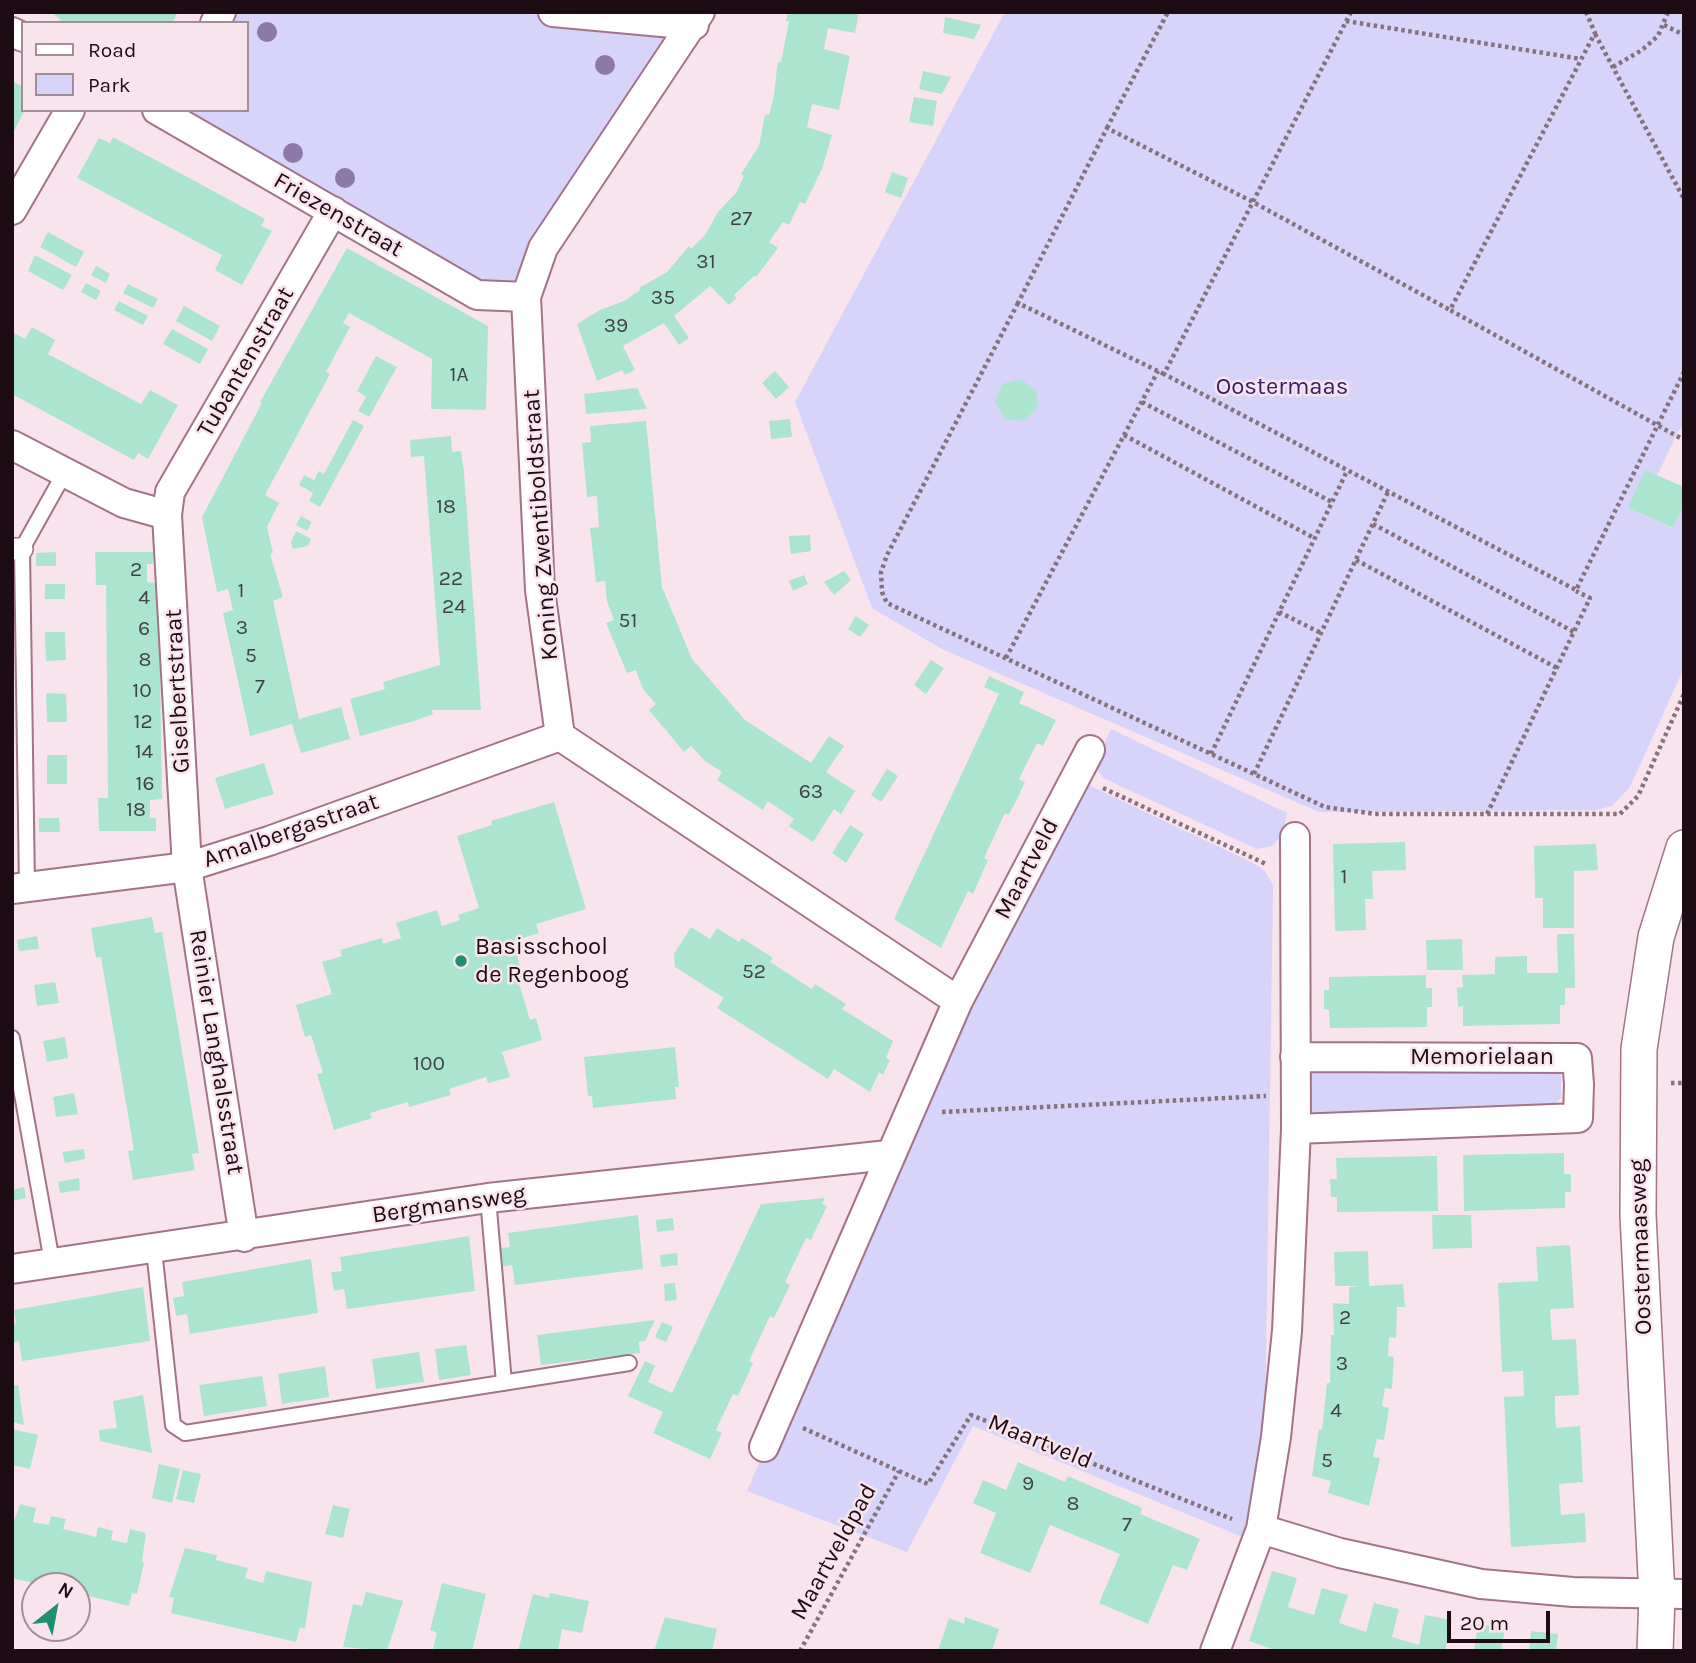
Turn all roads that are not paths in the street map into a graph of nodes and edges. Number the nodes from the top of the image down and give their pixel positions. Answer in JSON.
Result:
{"nodes":[{"id":1,"x":553,"y":12,"type":"edge"},
{"id":2,"x":596,"y":14,"type":"edge"},
{"id":3,"x":697,"y":19,"type":"edge"},
{"id":4,"x":69,"y":112,"type":"edge"},
{"id":5,"x":162,"y":112,"type":"edge"},
{"id":6,"x":12,"y":210,"type":"edge"},
{"id":7,"x":333,"y":211,"type":"junction"},
{"id":8,"x":526,"y":297,"type":"junction"},
{"id":9,"x":12,"y":445,"type":"edge"},
{"id":10,"x":65,"y":472,"type":"junction"},
{"id":11,"x":167,"y":515,"type":"junction"},
{"id":12,"x":17,"y":549,"type":"edge"},
{"id":13,"x":560,"y":736,"type":"junction"},
{"id":14,"x":1090,"y":750,"type":"dead end"},
{"id":15,"x":1296,"y":837,"type":"dead end"},
{"id":16,"x":1684,"y":848,"type":"edge"},
{"id":17,"x":187,"y":867,"type":"junction"},
{"id":18,"x":19,"y":888,"type":"edge"},
{"id":19,"x":958,"y":1001,"type":"junction"},
{"id":20,"x":12,"y":1038,"type":"edge"},
{"id":21,"x":1295,"y":1057,"type":"junction"},
{"id":22,"x":1296,"y":1129,"type":"junction"},
{"id":23,"x":888,"y":1155,"type":"junction"},
{"id":24,"x":488,"y":1198,"type":"junction"},
{"id":25,"x":244,"y":1237,"type":"junction"},
{"id":26,"x":154,"y":1250,"type":"junction"},
{"id":27,"x":52,"y":1262,"type":"junction"},
{"id":28,"x":12,"y":1269,"type":"edge"},
{"id":29,"x":629,"y":1363,"type":"dead end"},
{"id":30,"x":504,"y":1383,"type":"junction"},
{"id":31,"x":764,"y":1447,"type":"dead end"},
{"id":32,"x":1261,"y":1530,"type":"junction"},
{"id":33,"x":1670,"y":1595,"type":"edge"},
{"id":34,"x":1216,"y":1651,"type":"edge"},
{"id":35,"x":1654,"y":1651,"type":"edge"}],
"edges":[{"from":1,"to":2,"type":"street"},
{"from":2,"to":3,"type":"street"},
{"from":3,"to":8,"type":"street","name":"Koning Zwentiboldstraat"},
{"from":4,"to":6,"type":"street"},
{"from":5,"to":7,"type":"street","name":"Friezenstraat"},
{"from":7,"to":8,"type":"street","name":"Friezenstraat"},
{"from":7,"to":11,"type":"street","name":"Tubantenstraat"},
{"from":8,"to":13,"type":"street","name":"Koning Zwentiboldstraat"},
{"from":9,"to":10,"type":"street"},
{"from":10,"to":11,"type":"street"},
{"from":10,"to":12,"type":"lane"},
{"from":11,"to":17,"type":"street","name":"Giselbertstraat"},
{"from":12,"to":18,"type":"lane"},
{"from":13,"to":17,"type":"street","name":"Amalbergastraat"},
{"from":13,"to":19,"type":"street"},
{"from":14,"to":19,"type":"street","name":"Maartveld"},
{"from":15,"to":21,"type":"street"},
{"from":16,"to":33,"type":"street","name":"Oostermaasweg"},
{"from":17,"to":18,"type":"street","name":"Amalbergastraat"},
{"from":17,"to":25,"type":"street","name":"Reinier Langhalsstraat"},
{"from":19,"to":23,"type":"street","name":"Maartveld"},
{"from":20,"to":27,"type":"lane"},
{"from":21,"to":22,"type":"street"},
{"from":21,"to":22,"type":"street","name":"Memorielaan"},
{"from":22,"to":32,"type":"street"},
{"from":23,"to":24,"type":"street","name":"Bergmansweg"},
{"from":23,"to":31,"type":"street","name":"Maartveld"},
{"from":24,"to":25,"type":"street","name":"Bergmansweg"},
{"from":24,"to":30,"type":"lane"},
{"from":25,"to":26,"type":"street","name":"Bergmansweg"},
{"from":26,"to":27,"type":"street","name":"Bergmansweg"},
{"from":26,"to":30,"type":"lane"},
{"from":27,"to":28,"type":"street","name":"Bergmansweg"},
{"from":29,"to":30,"type":"lane"},
{"from":32,"to":33,"type":"street"},
{"from":32,"to":34,"type":"street"},
{"from":33,"to":35,"type":"street","name":"Oostermaasweg"}]}
